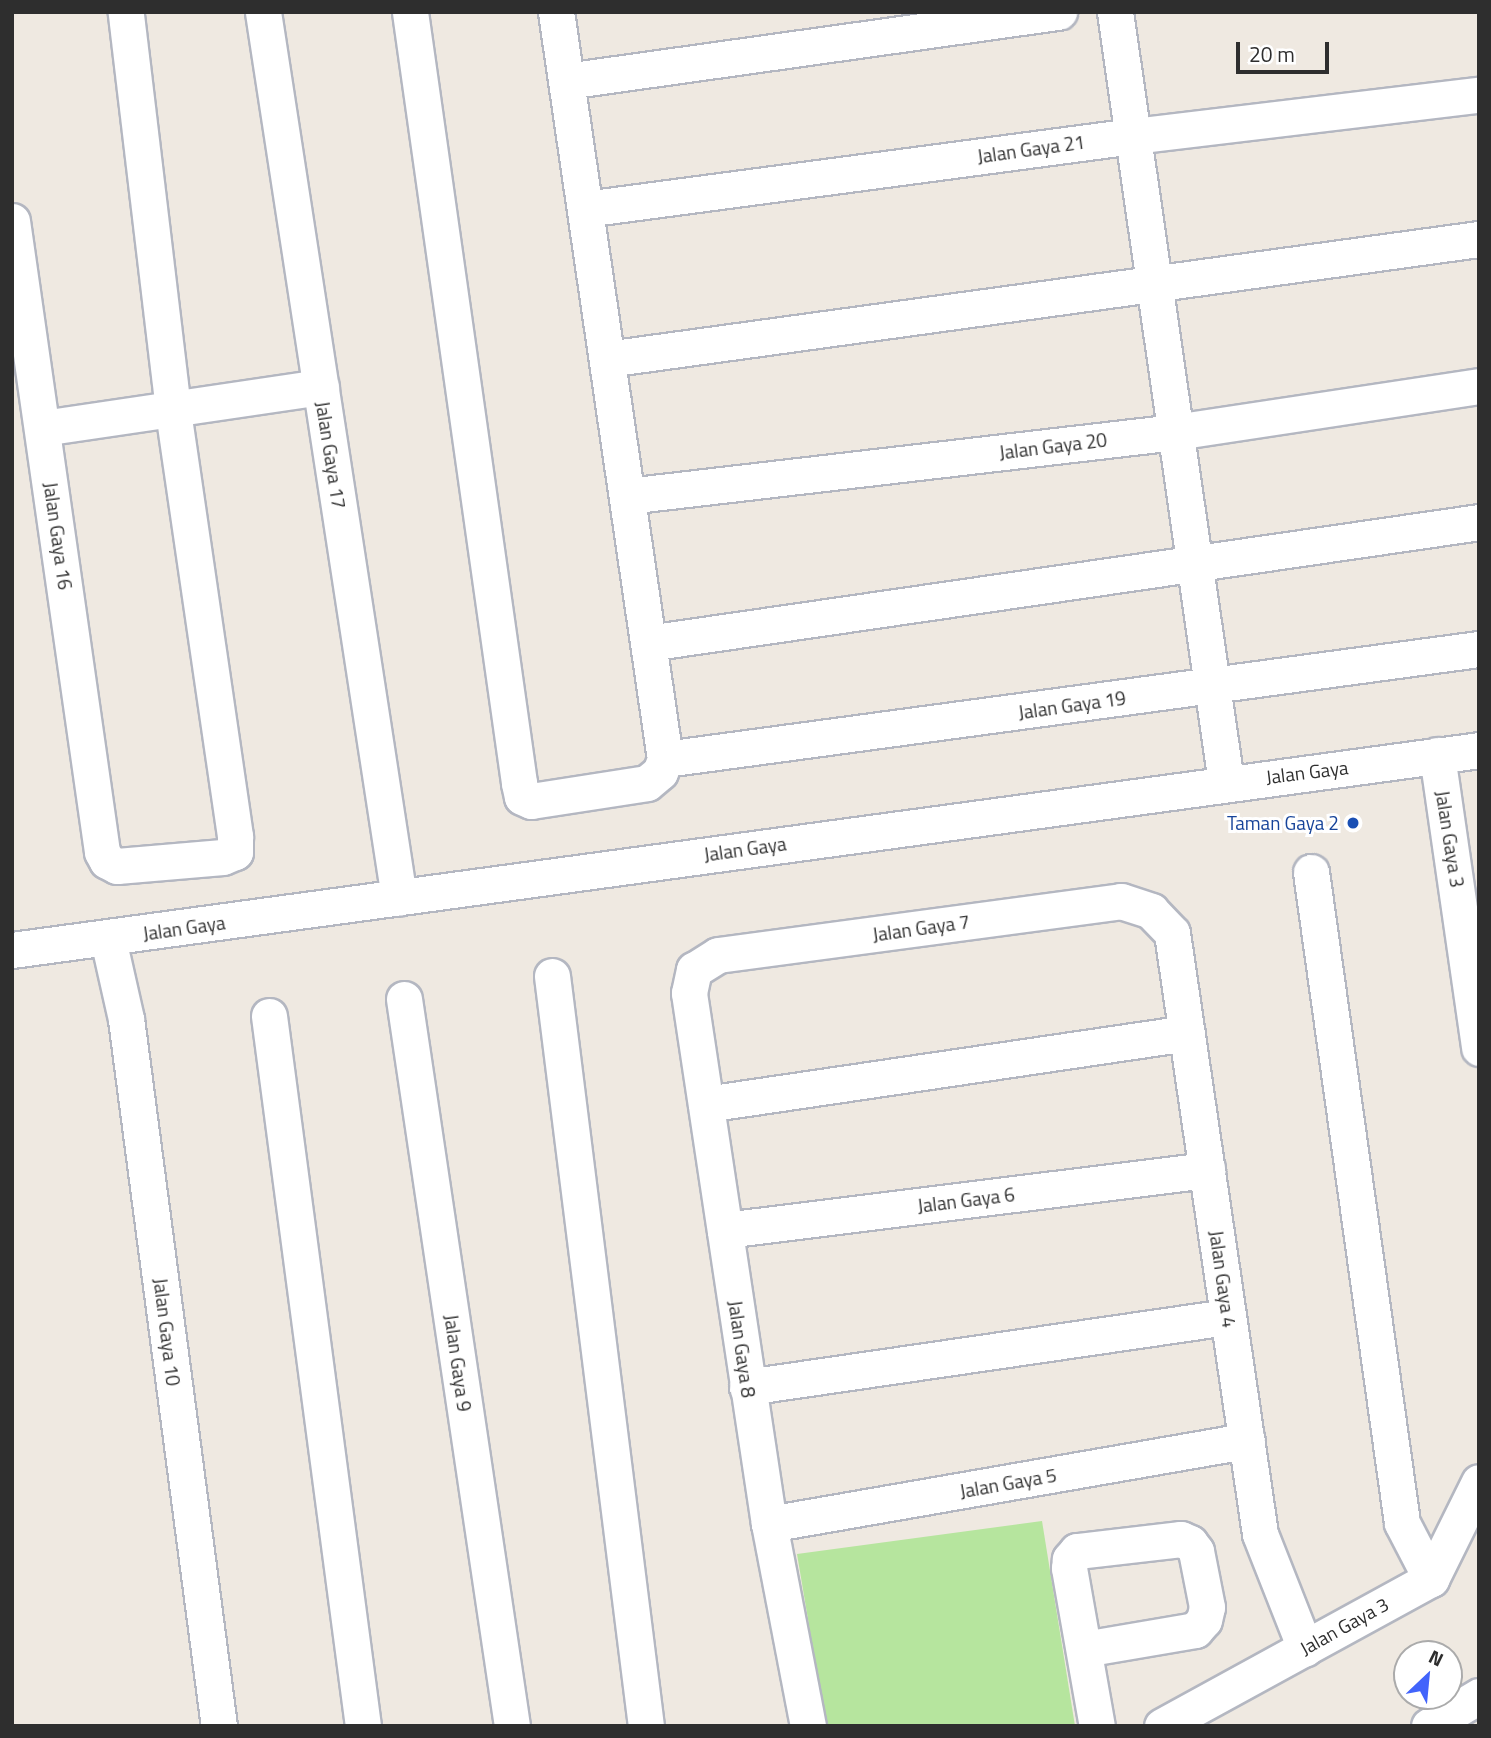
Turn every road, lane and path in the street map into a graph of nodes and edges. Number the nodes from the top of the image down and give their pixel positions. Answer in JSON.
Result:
{"nodes":[{"id":1,"x":126,"y":12,"type":"edge"},
{"id":2,"x":263,"y":12,"type":"edge"},
{"id":3,"x":410,"y":12,"type":"edge"},
{"id":4,"x":556,"y":12,"type":"edge"},
{"id":5,"x":1059,"y":12,"type":"edge"},
{"id":6,"x":1115,"y":12,"type":"edge"},
{"id":7,"x":566,"y":81,"type":"junction"},
{"id":8,"x":1479,"y":95,"type":"edge"},
{"id":9,"x":1133,"y":136,"type":"junction"},
{"id":10,"x":584,"y":209,"type":"junction"},
{"id":11,"x":12,"y":221,"type":"edge"},
{"id":12,"x":1479,"y":239,"type":"edge"},
{"id":13,"x":1154,"y":282,"type":"junction"},
{"id":14,"x":607,"y":359,"type":"junction"},
{"id":15,"x":1479,"y":386,"type":"edge"},
{"id":16,"x":321,"y":387,"type":"junction"},
{"id":17,"x":173,"y":409,"type":"junction"},
{"id":18,"x":43,"y":428,"type":"junction"},
{"id":19,"x":1175,"y":432,"type":"junction"},
{"id":20,"x":627,"y":496,"type":"junction"},
{"id":21,"x":1479,"y":522,"type":"edge"},
{"id":22,"x":1194,"y":564,"type":"junction"},
{"id":23,"x":648,"y":643,"type":"junction"},
{"id":24,"x":1479,"y":649,"type":"edge"},
{"id":25,"x":1212,"y":686,"type":"junction"},
{"id":26,"x":1479,"y":750,"type":"edge"},
{"id":27,"x":1437,"y":755,"type":"junction"},
{"id":28,"x":666,"y":759,"type":"junction"},
{"id":29,"x":1226,"y":782,"type":"junction"},
{"id":30,"x":1311,"y":872,"type":"dead end"},
{"id":31,"x":399,"y":898,"type":"junction"},
{"id":32,"x":1151,"y":911,"type":"joint"},
{"id":33,"x":108,"y":939,"type":"junction"},
{"id":34,"x":12,"y":950,"type":"edge"},
{"id":35,"x":694,"y":970,"type":"joint"},
{"id":36,"x":552,"y":976,"type":"dead end"},
{"id":37,"x":1476,"y":996,"type":"edge"},
{"id":38,"x":404,"y":999,"type":"dead end"},
{"id":39,"x":269,"y":1016,"type":"dead end"},
{"id":40,"x":1187,"y":1033,"type":"junction"},
{"id":41,"x":1479,"y":1048,"type":"edge"},
{"id":42,"x":706,"y":1104,"type":"junction"},
{"id":43,"x":1207,"y":1170,"type":"junction"},
{"id":44,"x":724,"y":1230,"type":"junction"},
{"id":45,"x":1228,"y":1317,"type":"junction"},
{"id":46,"x":747,"y":1387,"type":"junction"},
{"id":47,"x":1247,"y":1441,"type":"junction"},
{"id":48,"x":1479,"y":1482,"type":"edge"},
{"id":49,"x":769,"y":1524,"type":"junction"},
{"id":50,"x":1431,"y":1579,"type":"junction"},
{"id":51,"x":1305,"y":1647,"type":"junction"},
{"id":52,"x":1084,"y":1649,"type":"dead end"},
{"id":53,"x":1479,"y":1696,"type":"edge"},
{"id":54,"x":219,"y":1726,"type":"edge"},
{"id":55,"x":363,"y":1726,"type":"edge"},
{"id":56,"x":512,"y":1726,"type":"edge"},
{"id":57,"x":646,"y":1726,"type":"edge"},
{"id":58,"x":808,"y":1726,"type":"edge"},
{"id":59,"x":1097,"y":1726,"type":"edge"},
{"id":60,"x":1162,"y":1726,"type":"edge"},
{"id":61,"x":1429,"y":1726,"type":"edge"}],
"edges":[{"from":1,"to":17,"type":"street"},
{"from":2,"to":16,"type":"street","name":"Jalan Gaya 17"},
{"from":3,"to":28,"type":"street"},
{"from":4,"to":7,"type":"street"},
{"from":5,"to":7,"type":"street"},
{"from":6,"to":9,"type":"street"},
{"from":7,"to":10,"type":"street"},
{"from":8,"to":9,"type":"street","name":"Jalan Gaya 21"},
{"from":9,"to":10,"type":"street","name":"Jalan Gaya 21"},
{"from":9,"to":13,"type":"street"},
{"from":10,"to":14,"type":"street"},
{"from":11,"to":18,"type":"street","name":"Jalan Gaya 16"},
{"from":12,"to":13,"type":"street"},
{"from":13,"to":14,"type":"street"},
{"from":13,"to":19,"type":"street"},
{"from":14,"to":20,"type":"street"},
{"from":15,"to":19,"type":"street","name":"Jalan Gaya 20"},
{"from":16,"to":17,"type":"street"},
{"from":16,"to":31,"type":"street","name":"Jalan Gaya 17"},
{"from":17,"to":18,"type":"street"},
{"from":17,"to":18,"type":"street","name":"Jalan Gaya 16"},
{"from":19,"to":20,"type":"street","name":"Jalan Gaya 20"},
{"from":19,"to":22,"type":"street"},
{"from":20,"to":23,"type":"street"},
{"from":21,"to":22,"type":"street"},
{"from":22,"to":23,"type":"street"},
{"from":22,"to":25,"type":"street"},
{"from":23,"to":28,"type":"street"},
{"from":24,"to":25,"type":"street","name":"Jalan Gaya 19"},
{"from":25,"to":28,"type":"street","name":"Jalan Gaya 19"},
{"from":25,"to":29,"type":"street"},
{"from":26,"to":27,"type":"street","name":"Jalan Gaya"},
{"from":27,"to":29,"type":"street","name":"Jalan Gaya"},
{"from":27,"to":37,"type":"street","name":"Jalan Gaya 3"},
{"from":29,"to":31,"type":"street","name":"Jalan Gaya"},
{"from":30,"to":50,"type":"street"},
{"from":31,"to":33,"type":"street","name":"Jalan Gaya"},
{"from":32,"to":35,"type":"street","name":"Jalan Gaya 7"},
{"from":32,"to":40,"type":"street","name":"Jalan Gaya 4"},
{"from":33,"to":34,"type":"street","name":"Jalan Gaya"},
{"from":33,"to":54,"type":"street","name":"Jalan Gaya 10"},
{"from":35,"to":42,"type":"street","name":"Jalan Gaya 8"},
{"from":36,"to":57,"type":"street"},
{"from":37,"to":41,"type":"street","name":"Jalan Gaya 3"},
{"from":38,"to":56,"type":"street","name":"Jalan Gaya 9"},
{"from":39,"to":55,"type":"street"},
{"from":40,"to":42,"type":"street"},
{"from":40,"to":43,"type":"street","name":"Jalan Gaya 4"},
{"from":42,"to":44,"type":"street","name":"Jalan Gaya 8"},
{"from":43,"to":44,"type":"street","name":"Jalan Gaya 6"},
{"from":43,"to":45,"type":"street","name":"Jalan Gaya 4"},
{"from":44,"to":46,"type":"street","name":"Jalan Gaya 8"},
{"from":45,"to":46,"type":"street"},
{"from":45,"to":47,"type":"street","name":"Jalan Gaya 4"},
{"from":46,"to":49,"type":"street","name":"Jalan Gaya 8"},
{"from":47,"to":49,"type":"street","name":"Jalan Gaya 5"},
{"from":47,"to":51,"type":"street","name":"Jalan Gaya 4"},
{"from":48,"to":50,"type":"street"},
{"from":49,"to":58,"type":"street","name":"Jalan Gaya 8"},
{"from":50,"to":51,"type":"street","name":"Jalan Gaya 3"},
{"from":51,"to":60,"type":"street","name":"Jalan Gaya 3"},
{"from":52,"to":59,"type":"street"},
{"from":53,"to":61,"type":"street"}]}
